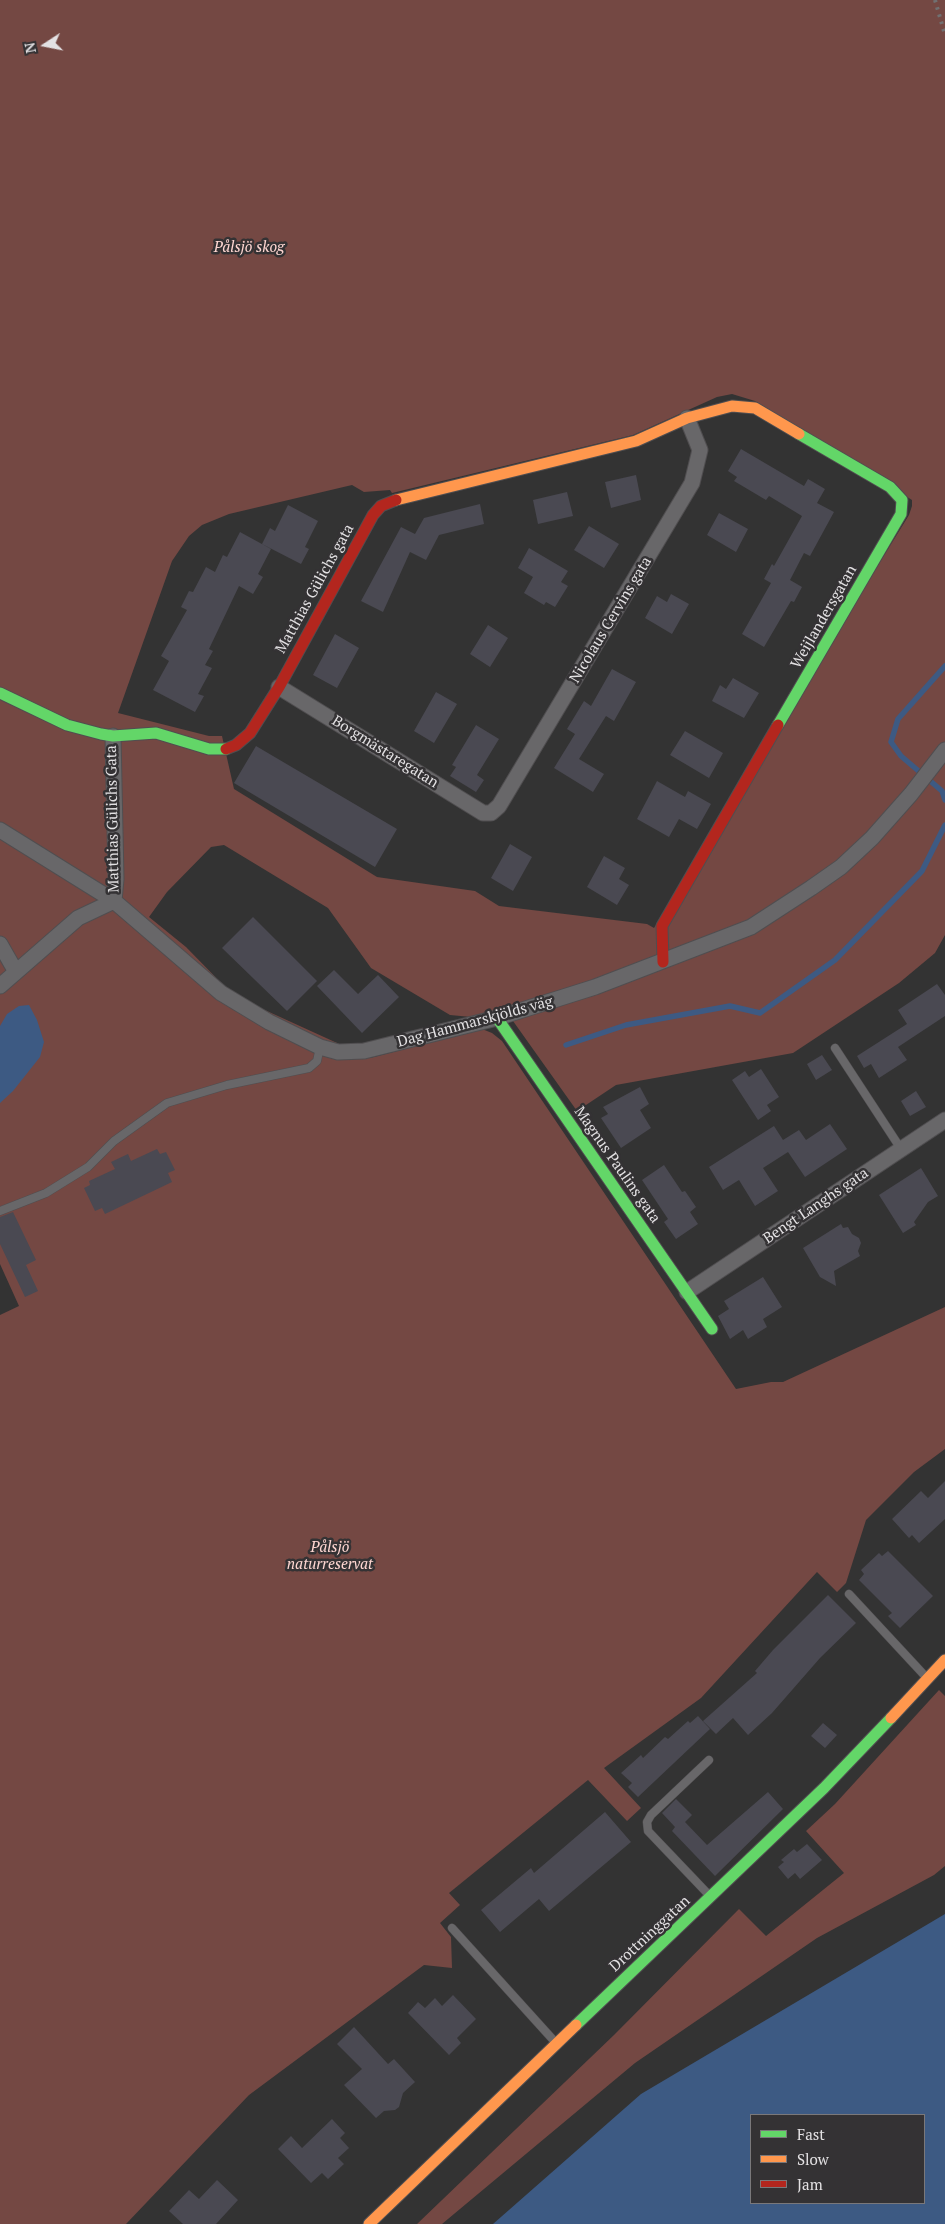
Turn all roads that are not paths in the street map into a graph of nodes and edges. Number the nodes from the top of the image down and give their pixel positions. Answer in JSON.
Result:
{"nodes":[{"id":1,"x":687,"y":418,"type":"junction"},
{"id":2,"x":279,"y":687,"type":"junction"},
{"id":3,"x":0,"y":693,"type":"edge"},
{"id":4,"x":113,"y":736,"type":"junction"},
{"id":5,"x":945,"y":750,"type":"edge"},
{"id":6,"x":492,"y":813,"type":"joint"},
{"id":7,"x":0,"y":830,"type":"edge"},
{"id":8,"x":114,"y":901,"type":"junction"},
{"id":9,"x":0,"y":944,"type":"edge"},
{"id":10,"x":663,"y":962,"type":"junction"},
{"id":11,"x":16,"y":972,"type":"junction"},
{"id":12,"x":0,"y":986,"type":"edge"},
{"id":13,"x":497,"y":1018,"type":"junction"},
{"id":14,"x":320,"y":1048,"type":"junction"},
{"id":15,"x":835,"y":1048,"type":"dead end"},
{"id":16,"x":945,"y":1120,"type":"edge"},
{"id":17,"x":901,"y":1149,"type":"junction"},
{"id":18,"x":0,"y":1211,"type":"edge"},
{"id":19,"x":687,"y":1292,"type":"junction"},
{"id":20,"x":712,"y":1329,"type":"dead end"},
{"id":21,"x":849,"y":1594,"type":"dead end"},
{"id":22,"x":945,"y":1660,"type":"edge"},
{"id":23,"x":927,"y":1679,"type":"junction"},
{"id":24,"x":709,"y":1760,"type":"dead end"},
{"id":25,"x":711,"y":1897,"type":"junction"},
{"id":26,"x":452,"y":1928,"type":"dead end"},
{"id":27,"x":556,"y":2043,"type":"junction"},
{"id":28,"x":369,"y":2224,"type":"edge"}],
"edges":[{"from":1,"to":2,"type":"street","name":"Matthias Gülichs gata"},
{"from":1,"to":6,"type":"street","name":"Nicolaus Cervins gata"},
{"from":1,"to":10,"type":"street","name":"Weijlandersgatan"},
{"from":2,"to":4,"type":"street","name":"Matthias Gülichs gata"},
{"from":2,"to":6,"type":"street","name":"Borgmästaregatan"},
{"from":3,"to":4,"type":"street","name":"Matthias Gülichs gata"},
{"from":4,"to":8,"type":"street","name":"Matthias Gülichs Gata"},
{"from":5,"to":10,"type":"street","name":"Dag Hammarskjölds väg"},
{"from":7,"to":8,"type":"street","name":"Dag Hammarskjölds väg"},
{"from":8,"to":11,"type":"street"},
{"from":8,"to":14,"type":"street","name":"Dag Hammarskjölds väg"},
{"from":9,"to":11,"type":"street"},
{"from":10,"to":13,"type":"street","name":"Dag Hammarskjölds väg"},
{"from":11,"to":12,"type":"street"},
{"from":13,"to":14,"type":"street","name":"Dag Hammarskjölds väg"},
{"from":13,"to":19,"type":"street","name":"Magnus Paulins gata"},
{"from":14,"to":18,"type":"lane"},
{"from":15,"to":17,"type":"lane"},
{"from":16,"to":17,"type":"street","name":"Bengt Langhs gata"},
{"from":17,"to":19,"type":"street","name":"Bengt Langhs gata"},
{"from":19,"to":20,"type":"street","name":"Magnus Paulins gata"},
{"from":21,"to":23,"type":"lane"},
{"from":22,"to":23,"type":"street","name":"Drottninggatan"},
{"from":23,"to":25,"type":"street","name":"Drottninggatan"},
{"from":24,"to":25,"type":"lane"},
{"from":25,"to":27,"type":"street","name":"Drottninggatan"},
{"from":26,"to":27,"type":"lane"},
{"from":27,"to":28,"type":"street","name":"Drottninggatan"}]}
